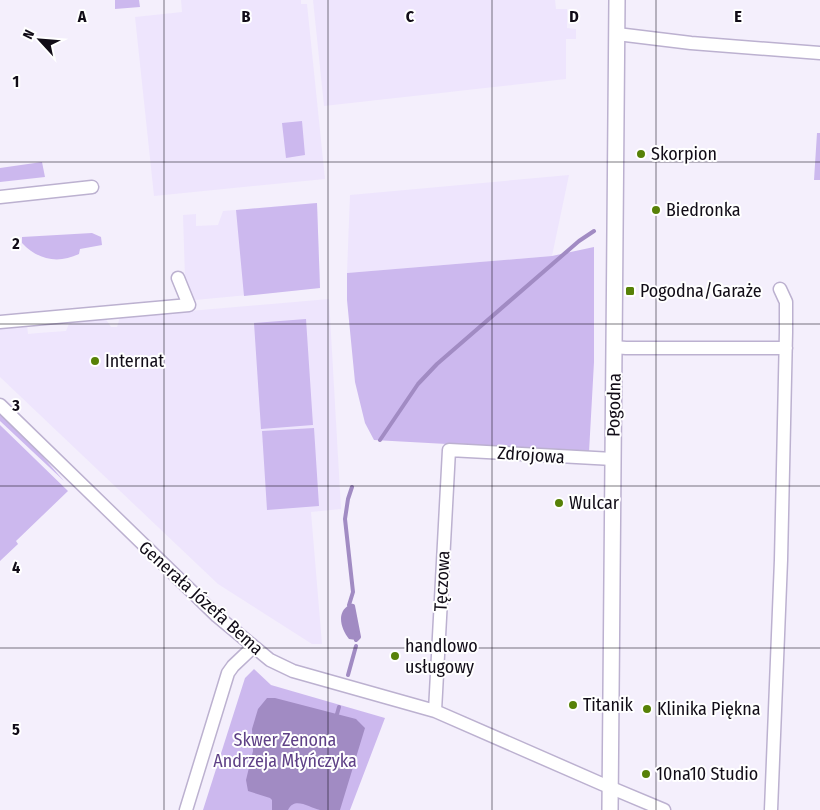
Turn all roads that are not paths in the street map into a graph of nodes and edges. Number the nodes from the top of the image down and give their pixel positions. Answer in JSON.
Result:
{"nodes":[{"id":1,"x":617,"y":0,"type":"edge"},
{"id":2,"x":617,"y":34,"type":"junction"},
{"id":3,"x":820,"y":53,"type":"edge"},
{"id":4,"x":92,"y":187,"type":"dead end"},
{"id":5,"x":0,"y":196,"type":"edge"},
{"id":6,"x":178,"y":278,"type":"dead end"},
{"id":7,"x":780,"y":289,"type":"dead end"},
{"id":8,"x":0,"y":322,"type":"edge"},
{"id":9,"x":614,"y":347,"type":"junction"},
{"id":10,"x":786,"y":348,"type":"junction"},
{"id":11,"x":0,"y":405,"type":"edge"},
{"id":12,"x":449,"y":450,"type":"joint"},
{"id":13,"x":614,"y":459,"type":"junction"},
{"id":14,"x":253,"y":647,"type":"junction"},
{"id":15,"x":435,"y":711,"type":"junction"},
{"id":16,"x":610,"y":788,"type":"junction"},
{"id":17,"x":186,"y":810,"type":"edge"},
{"id":18,"x":610,"y":810,"type":"edge"},
{"id":19,"x":664,"y":810,"type":"edge"},
{"id":20,"x":771,"y":810,"type":"edge"}],
"edges":[{"from":1,"to":2,"type":"street","name":"Pogodna"},
{"from":2,"to":3,"type":"street"},
{"from":2,"to":9,"type":"street","name":"Pogodna"},
{"from":4,"to":5,"type":"street"},
{"from":6,"to":8,"type":"street"},
{"from":7,"to":10,"type":"street"},
{"from":9,"to":10,"type":"street"},
{"from":9,"to":13,"type":"street","name":"Pogodna"},
{"from":10,"to":20,"type":"street"},
{"from":11,"to":14,"type":"street","name":"Generała Józefa Bema"},
{"from":12,"to":13,"type":"street","name":"Zdrojowa"},
{"from":12,"to":15,"type":"street","name":"Tęczowa"},
{"from":13,"to":16,"type":"street","name":"Pogodna"},
{"from":14,"to":15,"type":"street","name":"Generała Józefa Bema"},
{"from":14,"to":17,"type":"street"},
{"from":15,"to":16,"type":"street","name":"Generała Józefa Bema"},
{"from":16,"to":18,"type":"street","name":"Pogodna"},
{"from":16,"to":19,"type":"street","name":"Generała Józefa Bema"}]}
